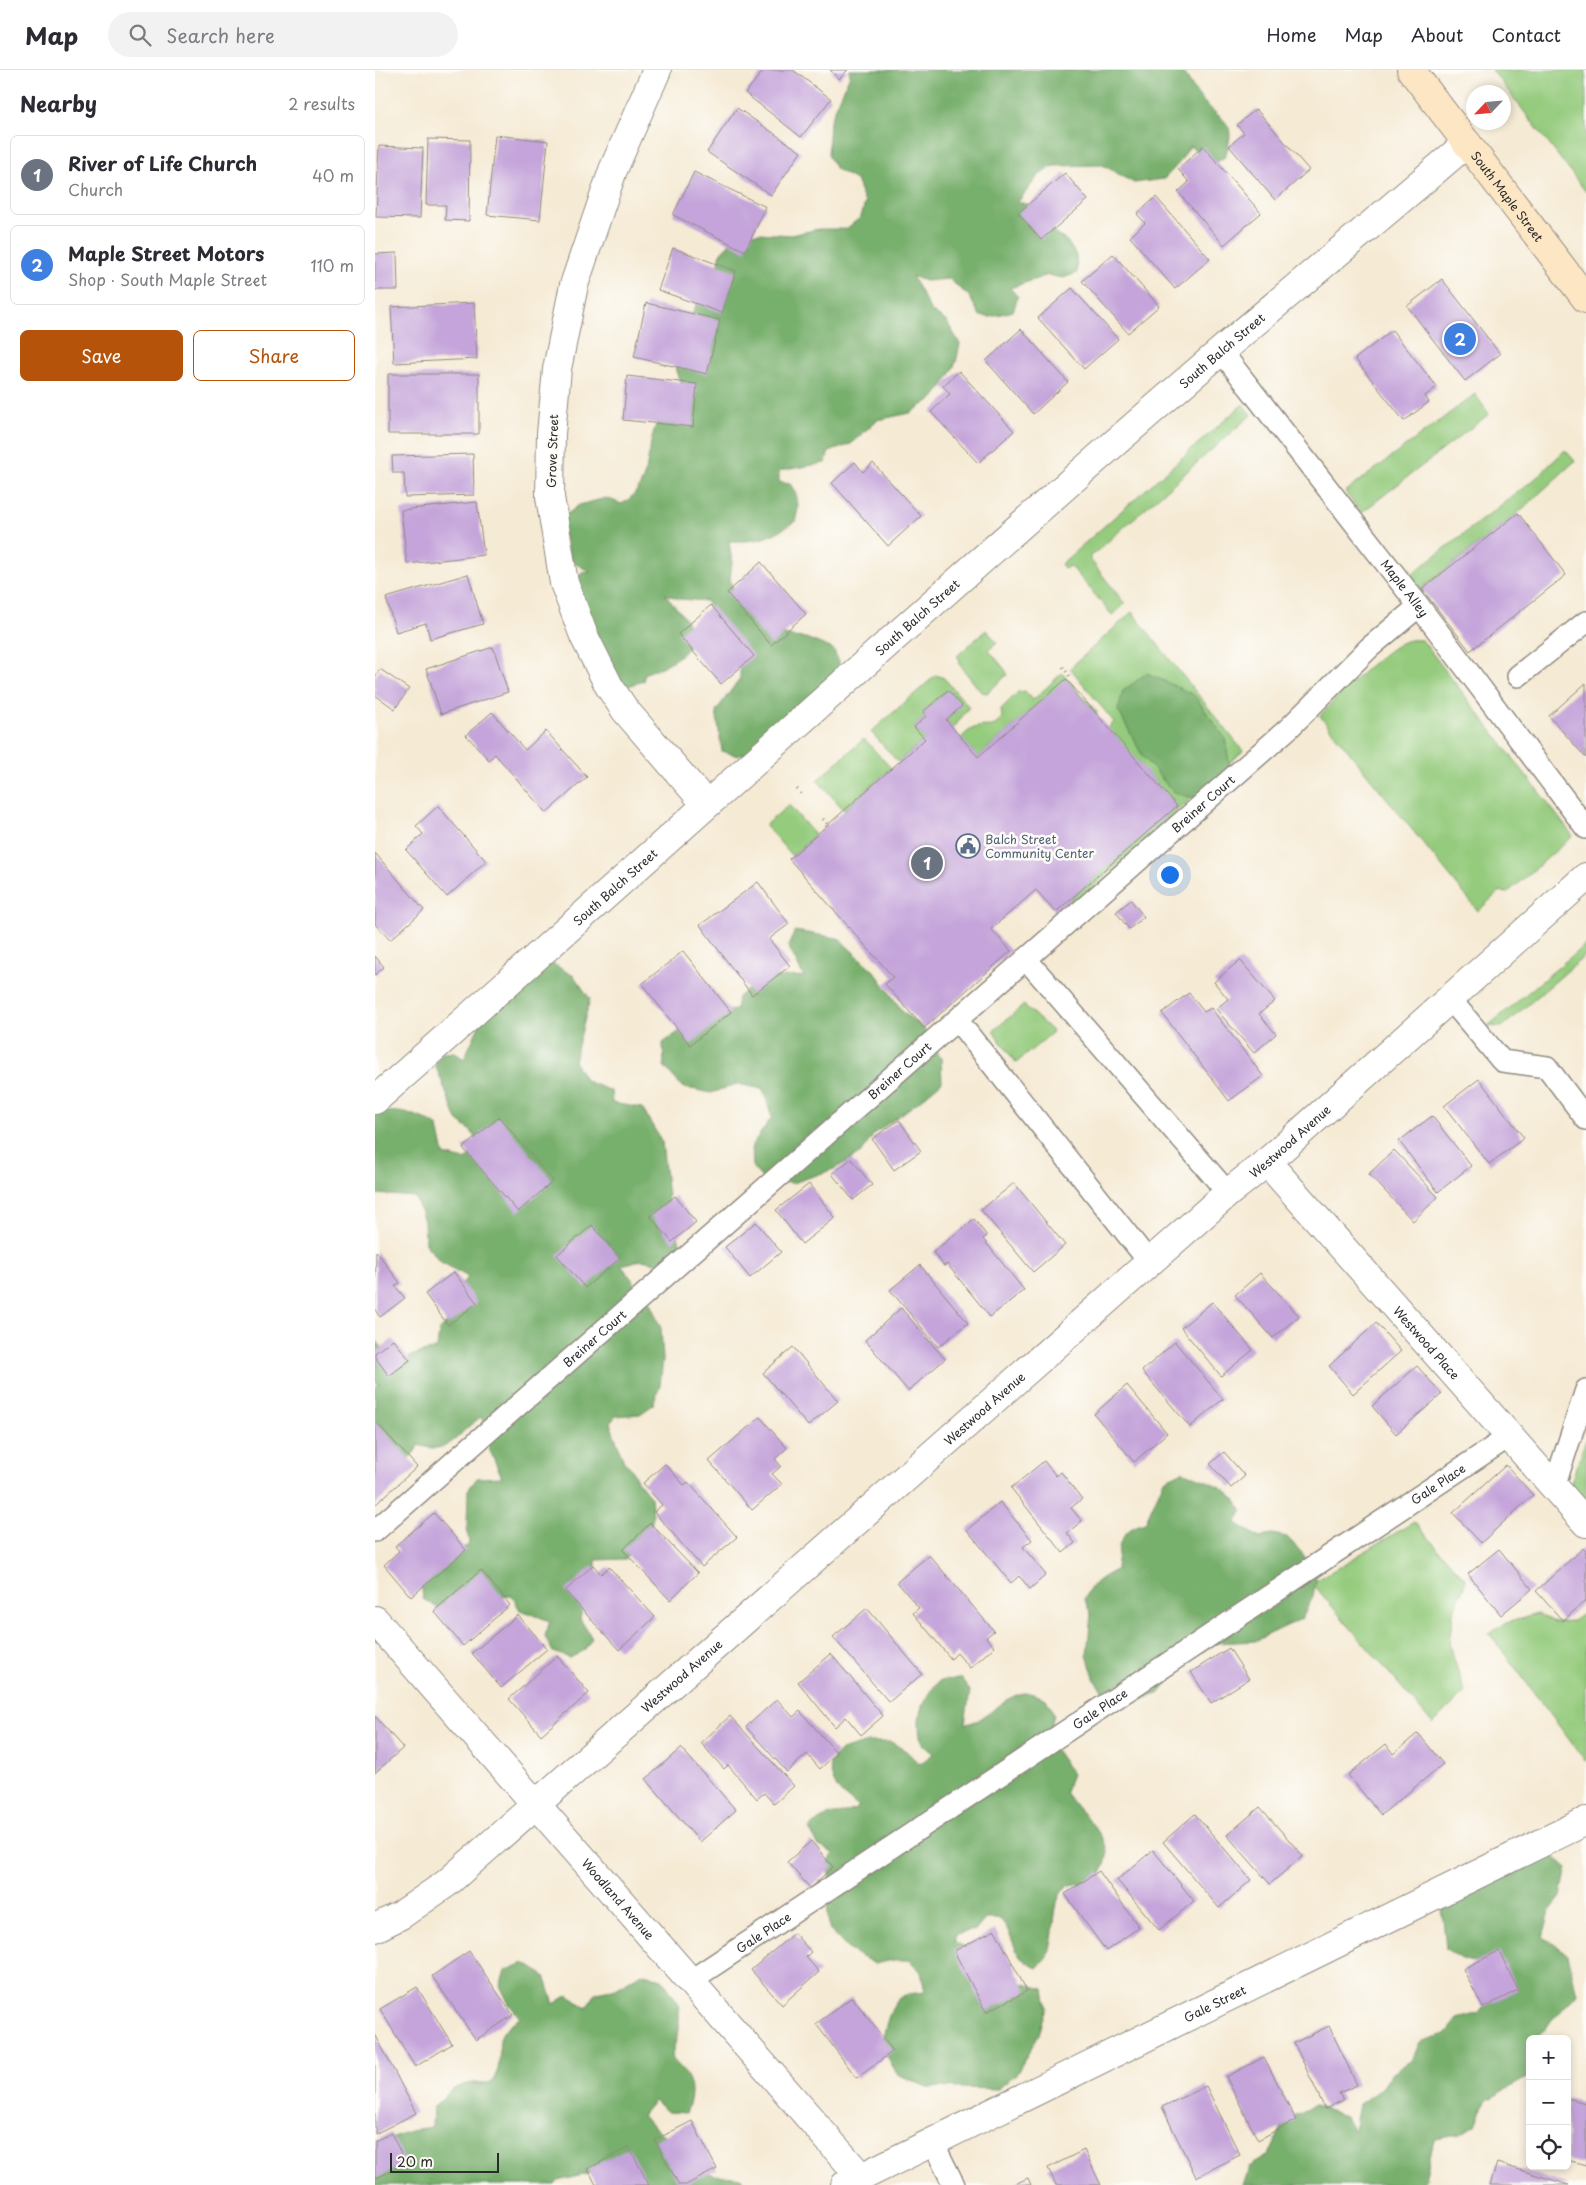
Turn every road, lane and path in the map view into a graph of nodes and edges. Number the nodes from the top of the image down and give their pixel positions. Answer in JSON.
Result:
{"nodes":[{"id":1,"x":657,"y":70,"type":"edge"},
{"id":2,"x":1411,"y":70,"type":"edge"},
{"id":3,"x":1467,"y":143,"type":"junction"},
{"id":4,"x":1586,"y":299,"type":"edge"},
{"id":5,"x":1221,"y":351,"type":"junction"},
{"id":6,"x":1419,"y":606,"type":"junction"},
{"id":7,"x":1586,"y":622,"type":"edge"},
{"id":8,"x":1063,"y":667,"type":"dead end"},
{"id":9,"x":1518,"y":676,"type":"dead end"},
{"id":10,"x":1071,"y":678,"type":"dead end"},
{"id":11,"x":797,"y":789,"type":"dead end"},
{"id":12,"x":803,"y":796,"type":"dead end"},
{"id":13,"x":706,"y":804,"type":"junction"},
{"id":14,"x":823,"y":819,"type":"dead end"},
{"id":15,"x":828,"y":824,"type":"dead end"},
{"id":16,"x":1586,"y":828,"type":"edge"},
{"id":17,"x":1586,"y":877,"type":"edge"},
{"id":18,"x":1026,"y":959,"type":"junction"},
{"id":19,"x":1450,"y":999,"type":"junction"},
{"id":20,"x":957,"y":1020,"type":"junction"},
{"id":21,"x":375,"y":1100,"type":"edge"},
{"id":22,"x":1586,"y":1119,"type":"edge"},
{"id":23,"x":1267,"y":1162,"type":"junction"},
{"id":24,"x":1227,"y":1194,"type":"junction"},
{"id":25,"x":1150,"y":1263,"type":"junction"},
{"id":26,"x":1586,"y":1390,"type":"edge"},
{"id":27,"x":1510,"y":1436,"type":"junction"},
{"id":28,"x":1554,"y":1487,"type":"junction"},
{"id":29,"x":1586,"y":1524,"type":"edge"},
{"id":30,"x":375,"y":1531,"type":"edge"},
{"id":31,"x":375,"y":1620,"type":"edge"},
{"id":32,"x":537,"y":1803,"type":"junction"},
{"id":33,"x":1586,"y":1821,"type":"edge"},
{"id":34,"x":375,"y":1928,"type":"edge"},
{"id":35,"x":690,"y":1981,"type":"junction"},
{"id":36,"x":933,"y":2143,"type":"junction"},
{"id":37,"x":853,"y":2181,"type":"edge"},
{"id":38,"x":954,"y":2185,"type":"edge"}],
"edges":[{"from":1,"to":13,"type":"street","name":"Grove Street"},
{"from":2,"to":3,"type":"main road","name":"South Maple Street"},
{"from":3,"to":4,"type":"main road","name":"South Maple Street"},
{"from":3,"to":5,"type":"street","name":"South Balch Street"},
{"from":5,"to":6,"type":"lane","name":"Maple Alley"},
{"from":5,"to":13,"type":"street","name":"South Balch Street"},
{"from":6,"to":16,"type":"lane","name":"Maple Alley"},
{"from":6,"to":18,"type":"lane","name":"Breiner Court"},
{"from":7,"to":9,"type":"lane"},
{"from":8,"to":10,"type":"path"},
{"from":11,"to":12,"type":"path"},
{"from":13,"to":21,"type":"street","name":"South Balch Street"},
{"from":14,"to":15,"type":"path"},
{"from":17,"to":19,"type":"street","name":"Westwood Avenue"},
{"from":18,"to":20,"type":"lane","name":"Breiner Court"},
{"from":18,"to":24,"type":"lane"},
{"from":19,"to":22,"type":"lane"},
{"from":19,"to":23,"type":"street","name":"Westwood Avenue"},
{"from":20,"to":25,"type":"lane"},
{"from":20,"to":30,"type":"lane","name":"Breiner Court"},
{"from":23,"to":24,"type":"street","name":"Westwood Avenue"},
{"from":23,"to":27,"type":"street","name":"Westwood Place"},
{"from":24,"to":25,"type":"street","name":"Westwood Avenue"},
{"from":25,"to":32,"type":"street","name":"Westwood Avenue"},
{"from":26,"to":28,"type":"lane"},
{"from":27,"to":28,"type":"street","name":"Westwood Place"},
{"from":27,"to":35,"type":"lane","name":"Gale Place"},
{"from":28,"to":29,"type":"street","name":"Westwood Place"},
{"from":31,"to":32,"type":"street","name":"Woodland Avenue"},
{"from":32,"to":34,"type":"street","name":"Westwood Avenue"},
{"from":32,"to":35,"type":"street","name":"Woodland Avenue"},
{"from":33,"to":36,"type":"street","name":"Gale Street"},
{"from":35,"to":37,"type":"street","name":"Woodland Avenue"},
{"from":36,"to":37,"type":"street","name":"Gale Street"},
{"from":36,"to":38,"type":"lane"}]}
